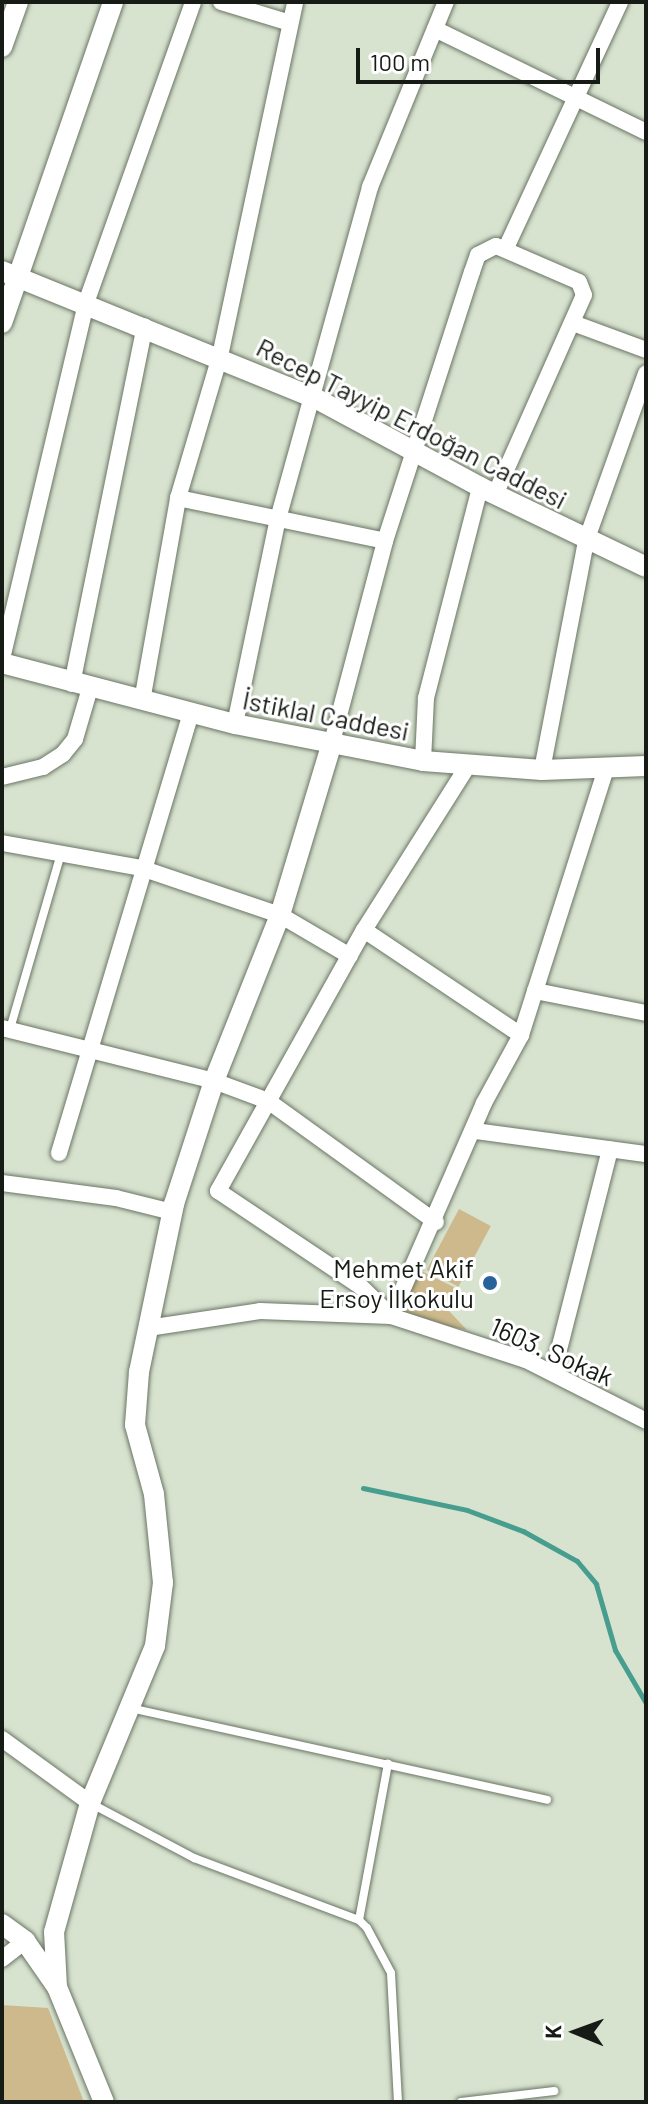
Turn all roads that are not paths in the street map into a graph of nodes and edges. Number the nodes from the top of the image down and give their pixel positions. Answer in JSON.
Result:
{"nodes":[{"id":1,"x":18,"y":2,"type":"edge"},
{"id":2,"x":113,"y":2,"type":"edge"},
{"id":3,"x":193,"y":2,"type":"edge"},
{"id":4,"x":221,"y":2,"type":"edge"},
{"id":5,"x":295,"y":2,"type":"edge"},
{"id":6,"x":446,"y":2,"type":"edge"},
{"id":7,"x":620,"y":2,"type":"edge"},
{"id":8,"x":290,"y":23,"type":"junction"},
{"id":9,"x":435,"y":29,"type":"junction"},
{"id":10,"x":2,"y":47,"type":"edge"},
{"id":11,"x":574,"y":97,"type":"junction"},
{"id":12,"x":646,"y":132,"type":"edge"},
{"id":13,"x":506,"y":248,"type":"junction"},
{"id":14,"x":10,"y":274,"type":"edge"},
{"id":15,"x":86,"y":303,"type":"junction"},
{"id":16,"x":2,"y":323,"type":"edge"},
{"id":17,"x":573,"y":323,"type":"junction"},
{"id":18,"x":145,"y":326,"type":"junction"},
{"id":19,"x":646,"y":350,"type":"edge"},
{"id":20,"x":220,"y":356,"type":"junction"},
{"id":21,"x":646,"y":373,"type":"edge"},
{"id":22,"x":313,"y":397,"type":"junction"},
{"id":23,"x":416,"y":453,"type":"junction"},
{"id":24,"x":488,"y":491,"type":"junction"},
{"id":25,"x":178,"y":498,"type":"junction"},
{"id":26,"x":278,"y":519,"type":"junction"},
{"id":27,"x":385,"y":541,"type":"junction"},
{"id":28,"x":586,"y":541,"type":"junction"},
{"id":29,"x":646,"y":567,"type":"edge"},
{"id":30,"x":2,"y":661,"type":"edge"},
{"id":31,"x":81,"y":686,"type":"junction"},
{"id":32,"x":142,"y":701,"type":"junction"},
{"id":33,"x":191,"y":714,"type":"junction"},
{"id":34,"x":235,"y":724,"type":"junction"},
{"id":35,"x":331,"y":746,"type":"junction"},
{"id":36,"x":423,"y":761,"type":"junction"},
{"id":37,"x":646,"y":766,"type":"edge"},
{"id":38,"x":467,"y":767,"type":"junction"},
{"id":39,"x":606,"y":768,"type":"junction"},
{"id":40,"x":542,"y":770,"type":"junction"},
{"id":41,"x":2,"y":777,"type":"edge"},
{"id":42,"x":2,"y":843,"type":"edge"},
{"id":43,"x":61,"y":853,"type":"junction"},
{"id":44,"x":141,"y":868,"type":"junction"},
{"id":45,"x":280,"y":915,"type":"junction"},
{"id":46,"x":364,"y":930,"type":"junction"},
{"id":47,"x":350,"y":956,"type":"junction"},
{"id":48,"x":535,"y":991,"type":"junction"},
{"id":49,"x":646,"y":1013,"type":"edge"},
{"id":50,"x":6,"y":1028,"type":"edge"},
{"id":51,"x":521,"y":1035,"type":"junction"},
{"id":52,"x":87,"y":1047,"type":"junction"},
{"id":53,"x":214,"y":1081,"type":"junction"},
{"id":54,"x":268,"y":1101,"type":"junction"},
{"id":55,"x":475,"y":1131,"type":"junction"},
{"id":56,"x":610,"y":1149,"type":"junction"},
{"id":57,"x":59,"y":1153,"type":"dead end"},
{"id":58,"x":646,"y":1154,"type":"edge"},
{"id":59,"x":2,"y":1183,"type":"edge"},
{"id":60,"x":172,"y":1212,"type":"junction"},
{"id":61,"x":436,"y":1222,"type":"junction"},
{"id":62,"x":391,"y":1316,"type":"junction"},
{"id":63,"x":148,"y":1328,"type":"junction"},
{"id":64,"x":553,"y":1373,"type":"junction"},
{"id":65,"x":646,"y":1421,"type":"edge"},
{"id":66,"x":129,"y":1708,"type":"junction"},
{"id":67,"x":2,"y":1739,"type":"edge"},
{"id":68,"x":388,"y":1764,"type":"junction"},
{"id":69,"x":547,"y":1800,"type":"dead end"},
{"id":70,"x":90,"y":1803,"type":"junction"},
{"id":71,"x":359,"y":1920,"type":"junction"},
{"id":72,"x":2,"y":1924,"type":"edge"},
{"id":73,"x":25,"y":1941,"type":"junction"},
{"id":74,"x":2,"y":1959,"type":"edge"},
{"id":75,"x":57,"y":1987,"type":"junction"},
{"id":76,"x":554,"y":2091,"type":"dead end"},
{"id":77,"x":104,"y":2102,"type":"edge"},
{"id":78,"x":398,"y":2102,"type":"edge"},
{"id":79,"x":461,"y":2102,"type":"edge"}],
"edges":[{"from":1,"to":10,"type":"street"},
{"from":2,"to":14,"type":"street"},
{"from":3,"to":15,"type":"street"},
{"from":4,"to":8,"type":"street"},
{"from":5,"to":8,"type":"street"},
{"from":6,"to":9,"type":"street"},
{"from":7,"to":11,"type":"street"},
{"from":8,"to":20,"type":"street"},
{"from":9,"to":11,"type":"street"},
{"from":9,"to":22,"type":"street"},
{"from":11,"to":12,"type":"street"},
{"from":11,"to":13,"type":"street"},
{"from":13,"to":17,"type":"street"},
{"from":13,"to":23,"type":"street"},
{"from":14,"to":15,"type":"street","name":"Recep Tayyip Erdoğan Caddesi"},
{"from":14,"to":16,"type":"street"},
{"from":15,"to":18,"type":"street","name":"Recep Tayyip Erdoğan Caddesi"},
{"from":15,"to":30,"type":"street"},
{"from":17,"to":19,"type":"street"},
{"from":17,"to":24,"type":"street"},
{"from":18,"to":20,"type":"street","name":"Recep Tayyip Erdoğan Caddesi"},
{"from":18,"to":31,"type":"street"},
{"from":20,"to":22,"type":"street","name":"Recep Tayyip Erdoğan Caddesi"},
{"from":20,"to":25,"type":"street"},
{"from":21,"to":28,"type":"street"},
{"from":22,"to":23,"type":"street","name":"Recep Tayyip Erdoğan Caddesi"},
{"from":22,"to":26,"type":"street"},
{"from":23,"to":24,"type":"street","name":"Recep Tayyip Erdoğan Caddesi"},
{"from":23,"to":27,"type":"street"},
{"from":24,"to":28,"type":"street","name":"Recep Tayyip Erdoğan Caddesi"},
{"from":24,"to":36,"type":"street"},
{"from":25,"to":26,"type":"street"},
{"from":25,"to":32,"type":"street"},
{"from":26,"to":27,"type":"street"},
{"from":26,"to":34,"type":"street"},
{"from":27,"to":35,"type":"street"},
{"from":28,"to":29,"type":"street","name":"Recep Tayyip Erdoğan Caddesi"},
{"from":28,"to":40,"type":"street"},
{"from":30,"to":31,"type":"street","name":"İstiklal Caddesi"},
{"from":31,"to":32,"type":"street","name":"İstiklal Caddesi"},
{"from":31,"to":41,"type":"street"},
{"from":32,"to":33,"type":"street","name":"İstiklal Caddesi"},
{"from":33,"to":34,"type":"street","name":"İstiklal Caddesi"},
{"from":33,"to":44,"type":"street"},
{"from":34,"to":35,"type":"street","name":"İstiklal Caddesi"},
{"from":35,"to":36,"type":"street","name":"İstiklal Caddesi"},
{"from":35,"to":45,"type":"street"},
{"from":36,"to":38,"type":"street","name":"İstiklal Caddesi"},
{"from":37,"to":39,"type":"street","name":"İstiklal Caddesi"},
{"from":38,"to":40,"type":"street","name":"İstiklal Caddesi"},
{"from":38,"to":46,"type":"street"},
{"from":39,"to":40,"type":"street","name":"İstiklal Caddesi"},
{"from":39,"to":48,"type":"street"},
{"from":42,"to":43,"type":"street"},
{"from":43,"to":44,"type":"street"},
{"from":43,"to":50,"type":"lane"},
{"from":44,"to":45,"type":"street"},
{"from":44,"to":52,"type":"street"},
{"from":45,"to":47,"type":"street"},
{"from":45,"to":53,"type":"street"},
{"from":46,"to":47,"type":"street"},
{"from":46,"to":51,"type":"street"},
{"from":47,"to":54,"type":"street"},
{"from":48,"to":49,"type":"street"},
{"from":48,"to":51,"type":"street"},
{"from":50,"to":52,"type":"street"},
{"from":51,"to":55,"type":"street"},
{"from":52,"to":53,"type":"street"},
{"from":52,"to":57,"type":"street"},
{"from":53,"to":54,"type":"street"},
{"from":53,"to":60,"type":"street"},
{"from":54,"to":61,"type":"street"},
{"from":54,"to":62,"type":"street"},
{"from":55,"to":56,"type":"street"},
{"from":55,"to":61,"type":"street"},
{"from":56,"to":58,"type":"street"},
{"from":56,"to":64,"type":"street"},
{"from":59,"to":60,"type":"street"},
{"from":60,"to":63,"type":"street"},
{"from":61,"to":62,"type":"street"},
{"from":62,"to":63,"type":"street"},
{"from":62,"to":64,"type":"street","name":"1603. Sokak"},
{"from":63,"to":66,"type":"street"},
{"from":64,"to":65,"type":"street","name":"1603. Sokak"},
{"from":66,"to":68,"type":"lane"},
{"from":66,"to":70,"type":"street"},
{"from":67,"to":70,"type":"street"},
{"from":68,"to":69,"type":"lane"},
{"from":68,"to":71,"type":"lane"},
{"from":70,"to":71,"type":"lane"},
{"from":70,"to":75,"type":"street"},
{"from":71,"to":78,"type":"lane"},
{"from":72,"to":73,"type":"street"},
{"from":73,"to":74,"type":"street"},
{"from":73,"to":75,"type":"street"},
{"from":75,"to":77,"type":"street"},
{"from":76,"to":79,"type":"lane"}]}
